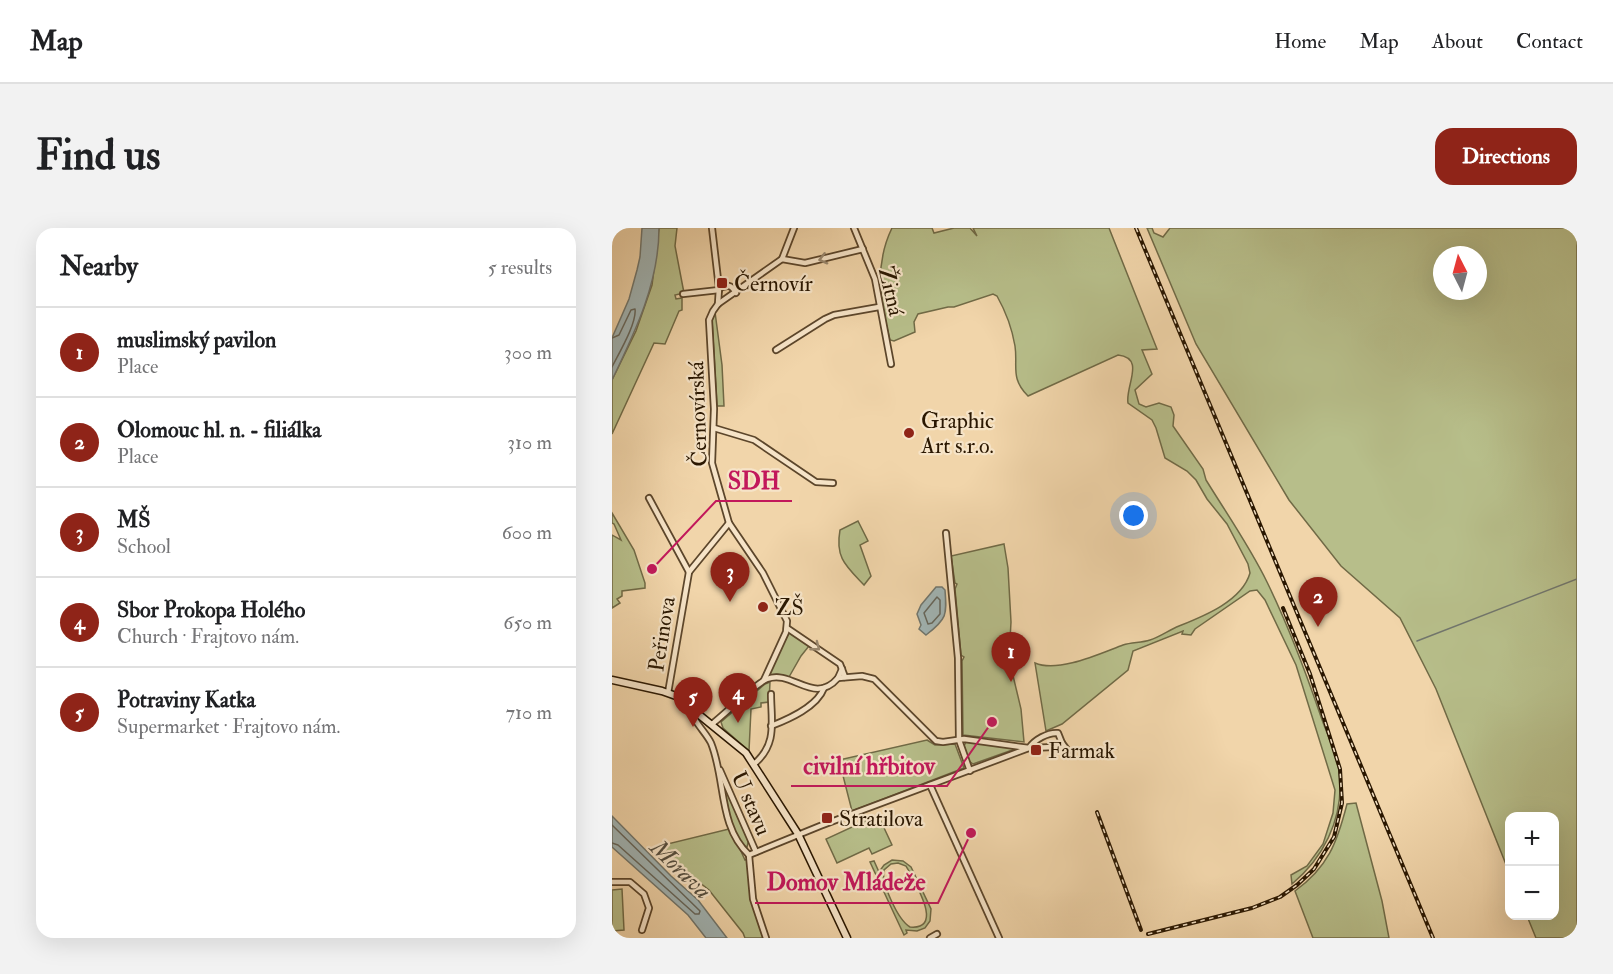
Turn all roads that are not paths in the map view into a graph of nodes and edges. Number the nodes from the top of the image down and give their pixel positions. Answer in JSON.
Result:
{"nodes":[{"id":1,"x":712,"y":228,"type":"edge"},
{"id":2,"x":794,"y":228,"type":"edge"},
{"id":3,"x":854,"y":228,"type":"edge"},
{"id":4,"x":863,"y":249,"type":"junction"},
{"id":5,"x":782,"y":259,"type":"junction"},
{"id":6,"x":719,"y":289,"type":"junction"},
{"id":7,"x":736,"y":293,"type":"junction"},
{"id":8,"x":683,"y":294,"type":"dead end"},
{"id":9,"x":718,"y":304,"type":"junction"},
{"id":10,"x":879,"y":307,"type":"junction"},
{"id":11,"x":776,"y":350,"type":"dead end"},
{"id":12,"x":891,"y":364,"type":"dead end"},
{"id":13,"x":714,"y":428,"type":"junction"},
{"id":14,"x":833,"y":483,"type":"dead end"},
{"id":15,"x":649,"y":498,"type":"dead end"},
{"id":16,"x":729,"y":523,"type":"junction"},
{"id":17,"x":946,"y":533,"type":"dead end"},
{"id":18,"x":689,"y":572,"type":"junction"},
{"id":19,"x":787,"y":628,"type":"junction"},
{"id":20,"x":842,"y":669,"type":"junction"},
{"id":21,"x":845,"y":677,"type":"junction"},
{"id":22,"x":838,"y":678,"type":"junction"},
{"id":23,"x":612,"y":680,"type":"edge"},
{"id":24,"x":764,"y":680,"type":"junction"},
{"id":25,"x":824,"y":688,"type":"junction"},
{"id":26,"x":668,"y":693,"type":"junction"},
{"id":27,"x":771,"y":694,"type":"dead end"},
{"id":28,"x":691,"y":707,"type":"junction"},
{"id":29,"x":712,"y":724,"type":"junction"},
{"id":30,"x":771,"y":726,"type":"junction"},
{"id":31,"x":959,"y":740,"type":"junction"},
{"id":32,"x":1062,"y":743,"type":"junction"},
{"id":33,"x":1029,"y":748,"type":"junction"},
{"id":34,"x":1068,"y":751,"type":"dead end"},
{"id":35,"x":754,"y":764,"type":"junction"},
{"id":36,"x":718,"y":767,"type":"junction"},
{"id":37,"x":970,"y":771,"type":"junction"},
{"id":38,"x":930,"y":785,"type":"junction"},
{"id":39,"x":798,"y":834,"type":"junction"},
{"id":40,"x":756,"y":852,"type":"junction"},
{"id":41,"x":750,"y":855,"type":"junction"},
{"id":42,"x":612,"y":882,"type":"edge"},
{"id":43,"x":642,"y":930,"type":"dead end"},
{"id":44,"x":938,"y":934,"type":"dead end"},
{"id":45,"x":766,"y":938,"type":"edge"},
{"id":46,"x":848,"y":938,"type":"edge"},
{"id":47,"x":930,"y":938,"type":"edge"},
{"id":48,"x":999,"y":938,"type":"edge"}],
"edges":[{"from":1,"to":6,"type":"street","name":"Černovírská"},
{"from":2,"to":5,"type":"street"},
{"from":3,"to":4,"type":"street","name":"Žitná"},
{"from":4,"to":5,"type":"street","one_way":true},
{"from":4,"to":10,"type":"street","name":"Žitná"},
{"from":5,"to":7,"type":"street"},
{"from":6,"to":7,"type":"street"},
{"from":6,"to":8,"type":"street"},
{"from":6,"to":9,"type":"street","name":"Černovírská"},
{"from":7,"to":9,"type":"street"},
{"from":9,"to":13,"type":"street","name":"Černovírská"},
{"from":10,"to":11,"type":"street"},
{"from":10,"to":12,"type":"street","name":"Žitná"},
{"from":13,"to":14,"type":"street"},
{"from":13,"to":16,"type":"street","name":"Černovírská"},
{"from":15,"to":18,"type":"street"},
{"from":16,"to":18,"type":"street","name":"Peřinova"},
{"from":16,"to":19,"type":"street","name":"Černovírská"},
{"from":17,"to":31,"type":"street"},
{"from":18,"to":26,"type":"street","name":"Peřinova"},
{"from":19,"to":20,"type":"street","one_way":true},
{"from":19,"to":24,"type":"street"},
{"from":20,"to":21,"type":"street"},
{"from":20,"to":22,"type":"street"},
{"from":21,"to":22,"type":"street"},
{"from":21,"to":31,"type":"street"},
{"from":22,"to":25,"type":"street"},
{"from":23,"to":26,"type":"street"},
{"from":24,"to":25,"type":"street"},
{"from":24,"to":29,"type":"street"},
{"from":25,"to":30,"type":"street"},
{"from":26,"to":28,"type":"street"},
{"from":27,"to":30,"type":"street"},
{"from":28,"to":29,"type":"street"},
{"from":28,"to":36,"type":"street","name":"U stavu"},
{"from":29,"to":35,"type":"street"},
{"from":30,"to":35,"type":"street"},
{"from":31,"to":33,"type":"street"},
{"from":31,"to":37,"type":"street"},
{"from":32,"to":33,"type":"street"},
{"from":32,"to":33,"type":"street"},
{"from":32,"to":34,"type":"street"},
{"from":33,"to":37,"type":"street"},
{"from":35,"to":39,"type":"street"},
{"from":36,"to":40,"type":"street","name":"U stavu"},
{"from":36,"to":41,"type":"street","name":"U stavu"},
{"from":37,"to":38,"type":"street"},
{"from":38,"to":39,"type":"street"},
{"from":38,"to":48,"type":"street"},
{"from":39,"to":40,"type":"street"},
{"from":39,"to":46,"type":"street"},
{"from":40,"to":41,"type":"street"},
{"from":41,"to":45,"type":"street"},
{"from":42,"to":43,"type":"street"},
{"from":44,"to":47,"type":"street"}]}
